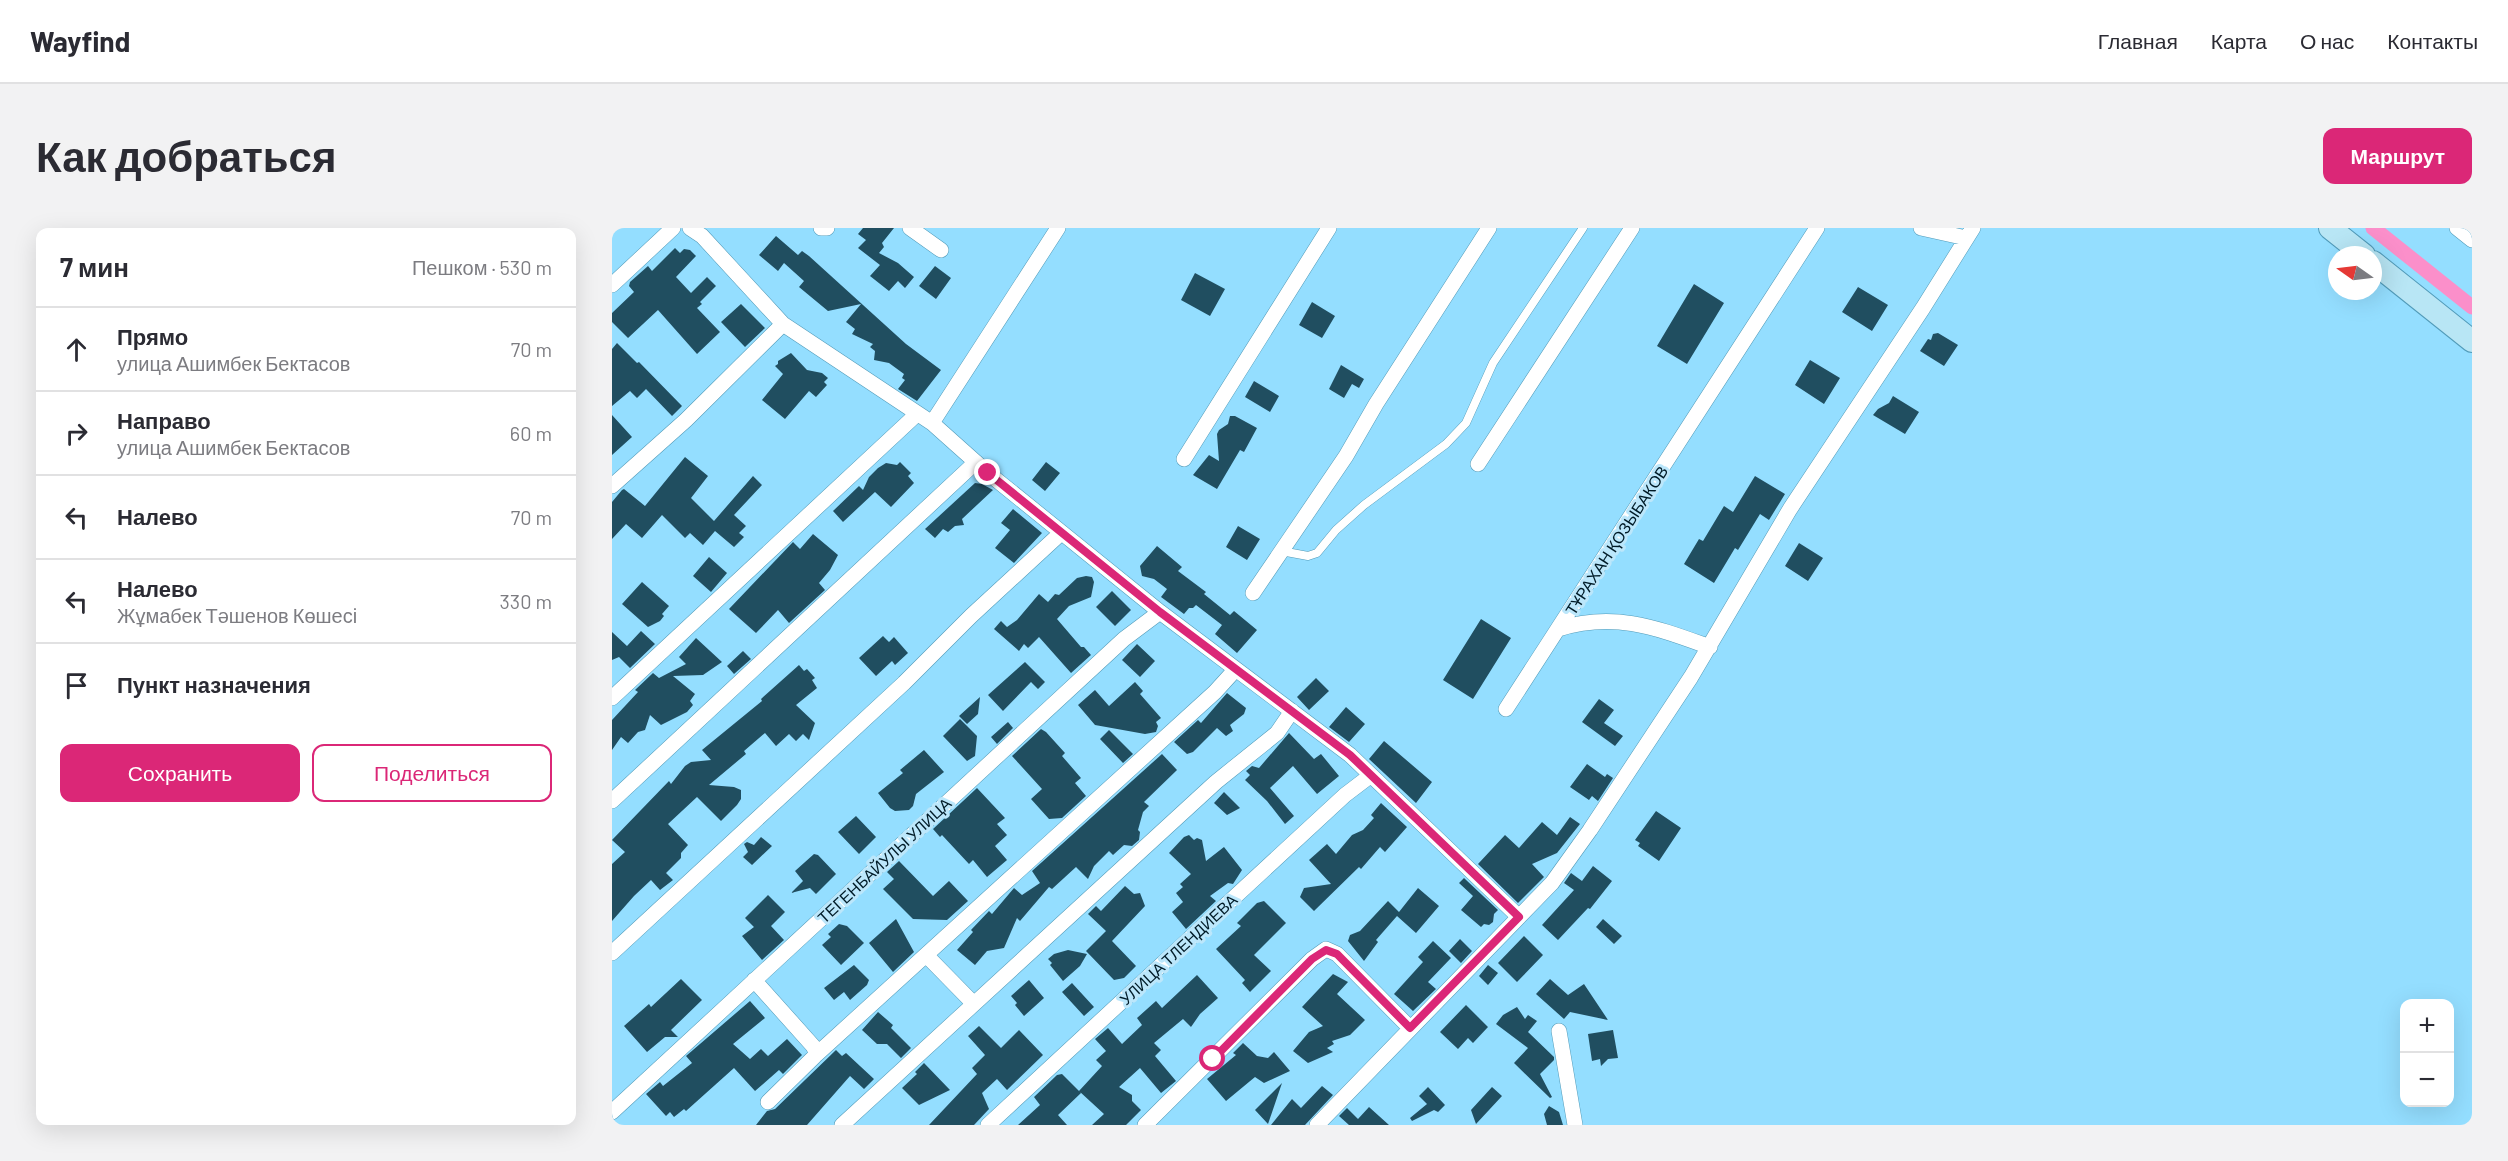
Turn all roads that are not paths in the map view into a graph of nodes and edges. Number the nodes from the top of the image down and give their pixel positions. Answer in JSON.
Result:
{"nodes":[{"id":1,"x":673,"y":228,"type":"edge"},
{"id":2,"x":690,"y":228,"type":"edge"},
{"id":3,"x":821,"y":228,"type":"edge"},
{"id":4,"x":827,"y":228,"type":"edge"},
{"id":5,"x":910,"y":228,"type":"edge"},
{"id":6,"x":1058,"y":228,"type":"edge"},
{"id":7,"x":1329,"y":228,"type":"edge"},
{"id":8,"x":1489,"y":228,"type":"edge"},
{"id":9,"x":1583,"y":228,"type":"edge"},
{"id":10,"x":1632,"y":228,"type":"edge"},
{"id":11,"x":1816,"y":228,"type":"edge"},
{"id":12,"x":1921,"y":228,"type":"edge"},
{"id":13,"x":2330,"y":228,"type":"edge"},
{"id":14,"x":2457,"y":228,"type":"edge"},
{"id":15,"x":1969,"y":233,"type":"edge"},
{"id":16,"x":2472,"y":240,"type":"edge"},
{"id":17,"x":2353,"y":246,"type":"edge"},
{"id":18,"x":941,"y":250,"type":"dead end"},
{"id":19,"x":2382,"y":269,"type":"edge"},
{"id":20,"x":612,"y":285,"type":"edge"},
{"id":21,"x":783,"y":324,"type":"junction"},
{"id":22,"x":2472,"y":341,"type":"edge"},
{"id":23,"x":917,"y":414,"type":"junction"},
{"id":24,"x":932,"y":423,"type":"junction"},
{"id":25,"x":1184,"y":459,"type":"dead end"},
{"id":26,"x":976,"y":462,"type":"junction"},
{"id":27,"x":1478,"y":464,"type":"dead end"},
{"id":28,"x":612,"y":486,"type":"edge"},
{"id":29,"x":1061,"y":533,"type":"junction"},
{"id":30,"x":1281,"y":551,"type":"junction"},
{"id":31,"x":1253,"y":593,"type":"dead end"},
{"id":32,"x":1160,"y":612,"type":"junction"},
{"id":33,"x":1558,"y":629,"type":"junction"},
{"id":34,"x":1710,"y":647,"type":"junction"},
{"id":35,"x":1235,"y":670,"type":"junction"},
{"id":36,"x":612,"y":698,"type":"edge"},
{"id":37,"x":1506,"y":709,"type":"dead end"},
{"id":38,"x":1292,"y":711,"type":"junction"},
{"id":39,"x":1370,"y":776,"type":"junction"},
{"id":40,"x":612,"y":801,"type":"edge"},
{"id":41,"x":1519,"y":917,"type":"junction"},
{"id":42,"x":612,"y":953,"type":"edge"},
{"id":43,"x":927,"y":956,"type":"junction"},
{"id":44,"x":754,"y":980,"type":"junction"},
{"id":45,"x":974,"y":1004,"type":"junction"},
{"id":46,"x":1410,"y":1028,"type":"junction"},
{"id":47,"x":1559,"y":1031,"type":"dead end"},
{"id":48,"x":817,"y":1054,"type":"junction"},
{"id":49,"x":768,"y":1102,"type":"dead end"},
{"id":50,"x":612,"y":1112,"type":"edge"},
{"id":51,"x":842,"y":1125,"type":"edge"},
{"id":52,"x":988,"y":1125,"type":"edge"},
{"id":53,"x":1145,"y":1125,"type":"edge"},
{"id":54,"x":1317,"y":1125,"type":"edge"},
{"id":55,"x":1575,"y":1125,"type":"edge"}],
"edges":[{"from":1,"to":20,"type":"street"},
{"from":2,"to":21,"type":"street"},
{"from":3,"to":4,"type":"street"},
{"from":5,"to":18,"type":"street"},
{"from":6,"to":24,"type":"street"},
{"from":7,"to":25,"type":"street"},
{"from":8,"to":30,"type":"street"},
{"from":9,"to":30,"type":"lane"},
{"from":10,"to":27,"type":"street"},
{"from":11,"to":33,"type":"street","name":"ТҰРАХАН ҚОЗЫБАКОВ"},
{"from":12,"to":15,"type":"street"},
{"from":13,"to":17,"type":"main road"},
{"from":14,"to":16,"type":"street"},
{"from":15,"to":34,"type":"street"},
{"from":19,"to":22,"type":"main road"},
{"from":21,"to":23,"type":"street"},
{"from":21,"to":28,"type":"street"},
{"from":23,"to":24,"type":"street"},
{"from":23,"to":36,"type":"street"},
{"from":24,"to":26,"type":"street"},
{"from":26,"to":29,"type":"street"},
{"from":26,"to":40,"type":"street"},
{"from":29,"to":32,"type":"street"},
{"from":29,"to":42,"type":"street"},
{"from":30,"to":31,"type":"street"},
{"from":32,"to":35,"type":"street"},
{"from":32,"to":44,"type":"street","name":"ТЕГЕНБАЙУЛЫ УЛИЦА"},
{"from":33,"to":34,"type":"street"},
{"from":33,"to":37,"type":"street","name":"ТҰРАХАН ҚОЗЫБАКОВ"},
{"from":34,"to":41,"type":"street"},
{"from":35,"to":38,"type":"street"},
{"from":35,"to":43,"type":"street"},
{"from":38,"to":39,"type":"street"},
{"from":38,"to":45,"type":"street"},
{"from":39,"to":41,"type":"street"},
{"from":39,"to":52,"type":"street","name":"УЛИЦА ТЛЕНДИЕВА"},
{"from":41,"to":46,"type":"street"},
{"from":43,"to":45,"type":"street"},
{"from":43,"to":48,"type":"street"},
{"from":44,"to":48,"type":"street"},
{"from":44,"to":50,"type":"street","name":"ТЕГЕНБАЙУЛЫ УЛИЦА"},
{"from":45,"to":51,"type":"street"},
{"from":46,"to":53,"type":"street"},
{"from":46,"to":54,"type":"street"},
{"from":47,"to":55,"type":"street"},
{"from":48,"to":49,"type":"street"}]}
